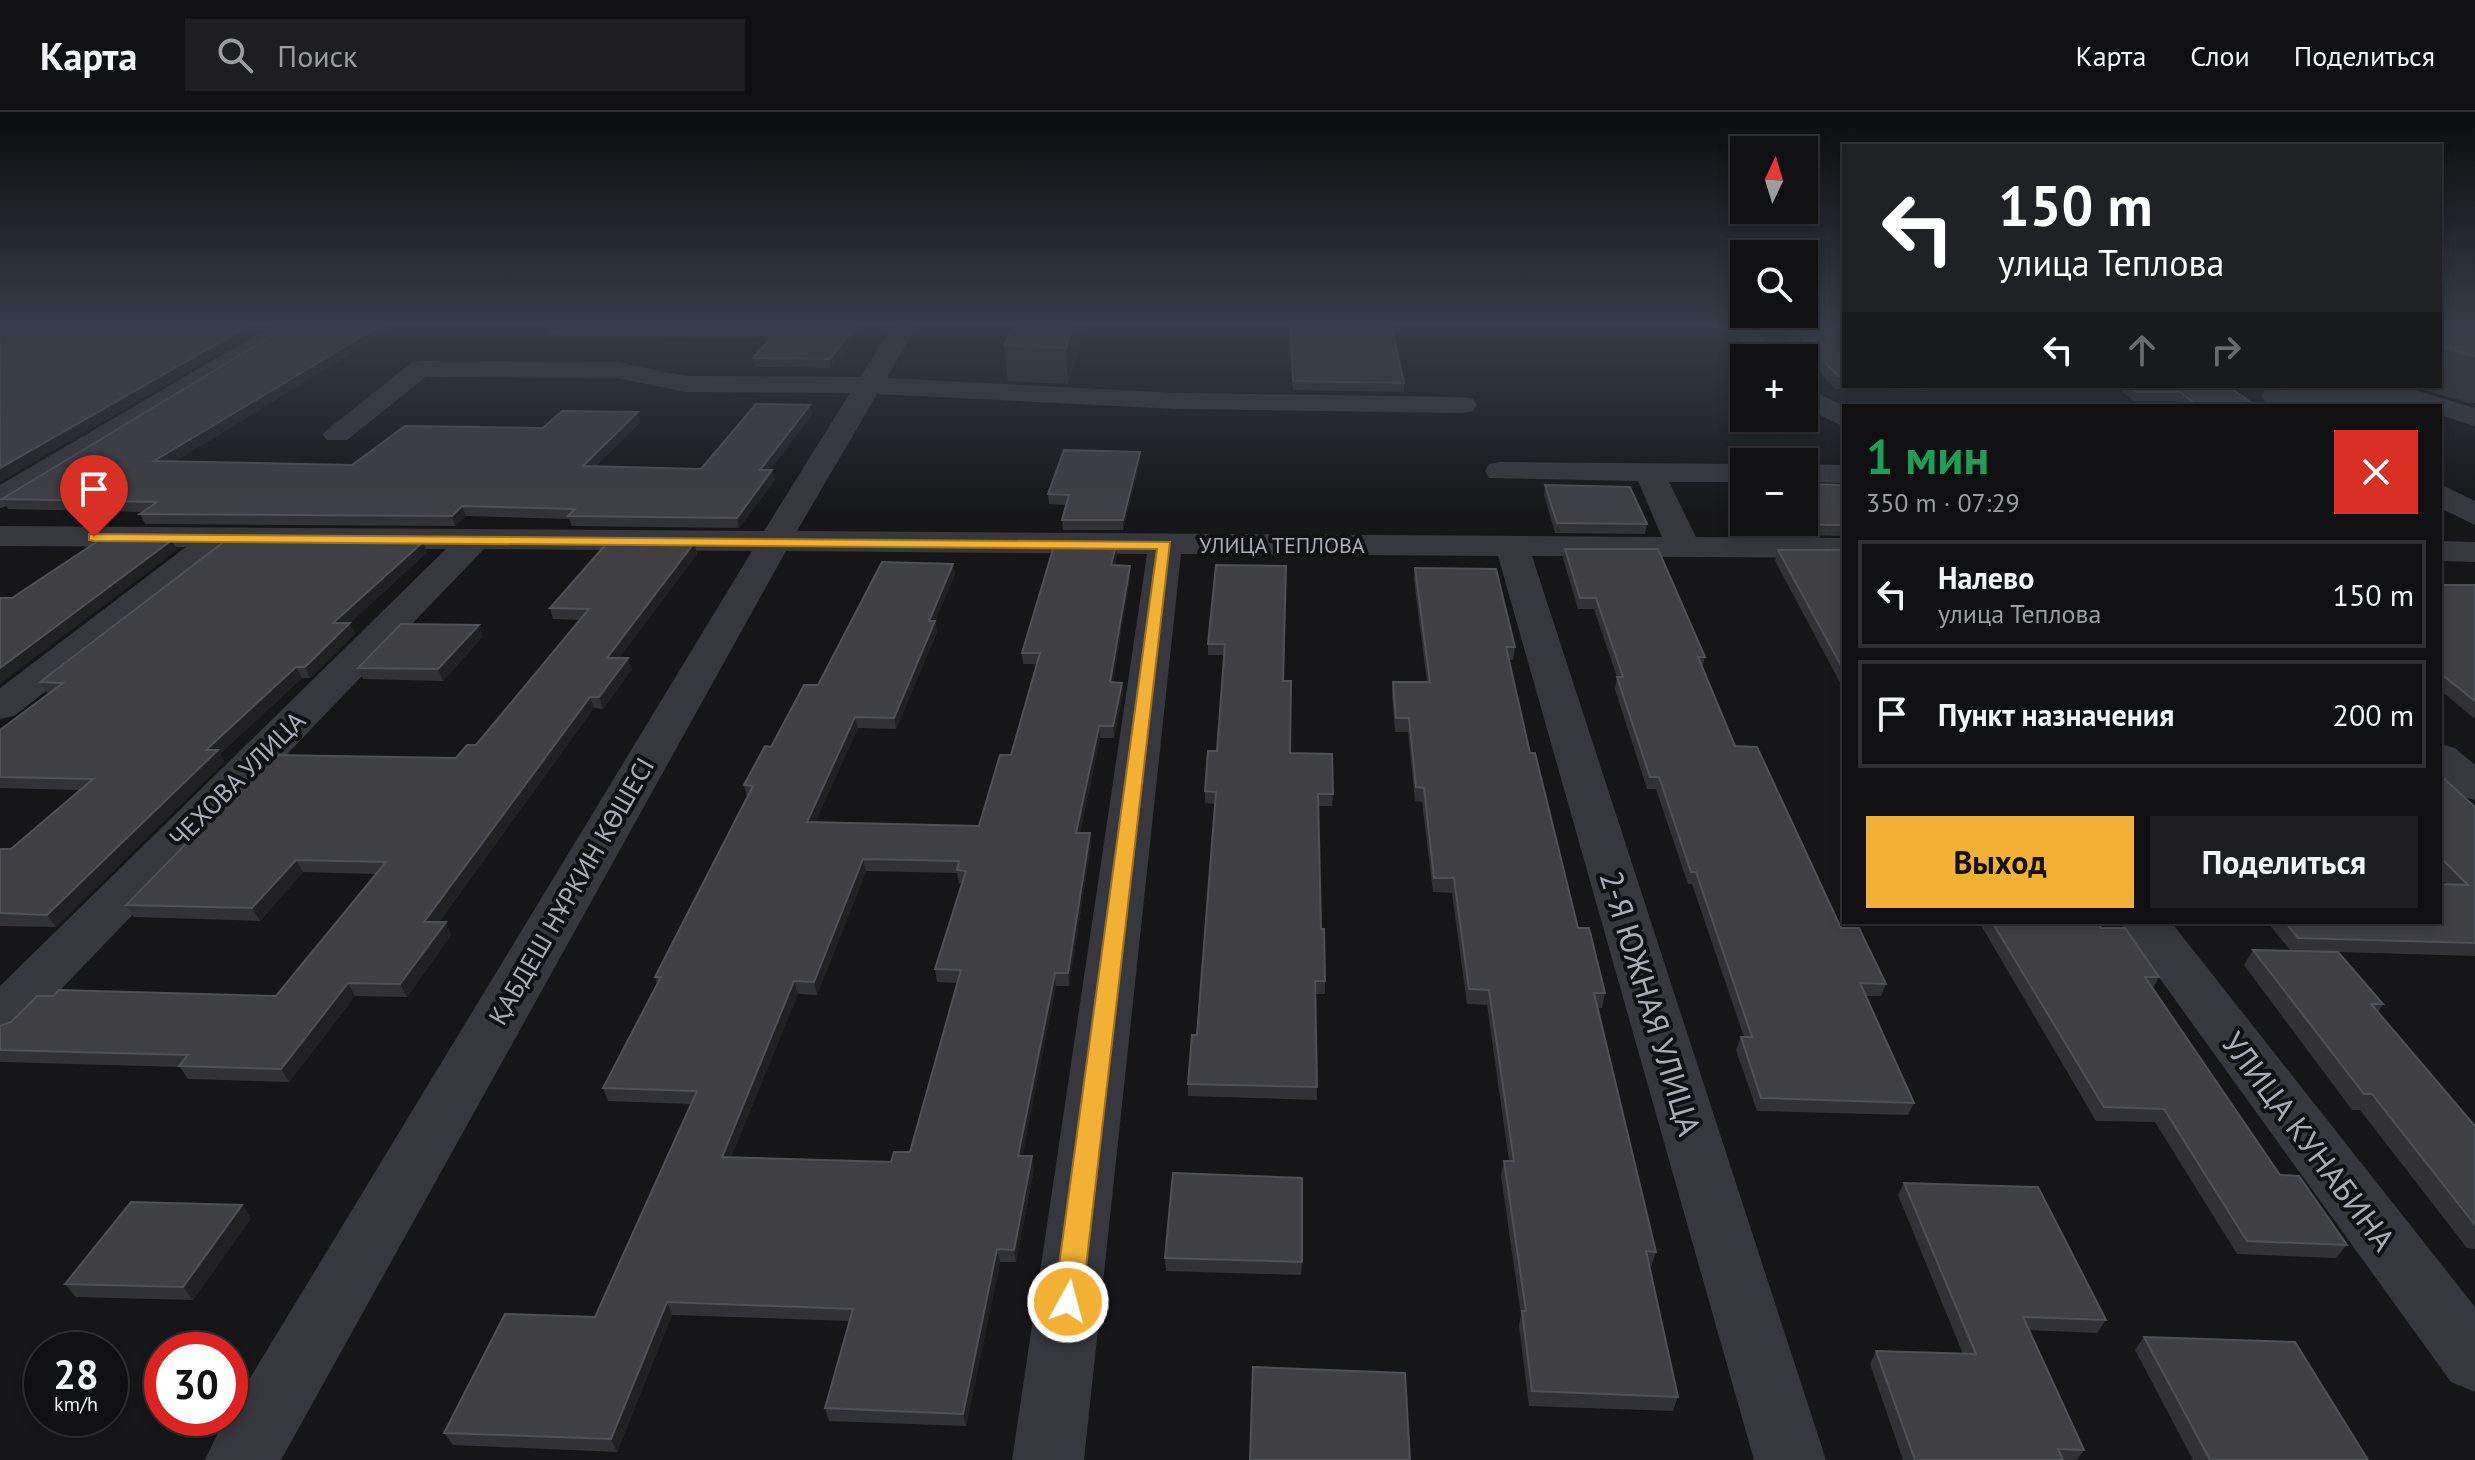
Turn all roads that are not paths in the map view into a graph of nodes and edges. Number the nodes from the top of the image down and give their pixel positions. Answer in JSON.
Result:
{"nodes":[{"id":1,"x":185,"y":388,"type":"edge"},
{"id":2,"x":396,"y":388,"type":"edge"},
{"id":3,"x":867,"y":388,"type":"edge"},
{"id":4,"x":925,"y":388,"type":"edge"},
{"id":5,"x":2276,"y":396,"type":"edge"},
{"id":6,"x":1818,"y":403,"type":"edge"},
{"id":7,"x":2433,"y":404,"type":"edge"},
{"id":8,"x":1463,"y":405,"type":"dead end"},
{"id":9,"x":2442,"y":407,"type":"edge"},
{"id":10,"x":1842,"y":417,"type":"edge"},
{"id":11,"x":2475,"y":417,"type":"edge"},
{"id":12,"x":337,"y":434,"type":"dead end"},
{"id":13,"x":1500,"y":471,"type":"dead end"},
{"id":14,"x":1649,"y":472,"type":"junction"},
{"id":15,"x":1730,"y":473,"type":"edge"},
{"id":16,"x":1818,"y":473,"type":"edge"},
{"id":17,"x":1842,"y":474,"type":"edge"},
{"id":18,"x":2442,"y":495,"type":"edge"},
{"id":19,"x":0,"y":498,"type":"edge"},
{"id":20,"x":2475,"y":515,"type":"edge"},
{"id":21,"x":0,"y":536,"type":"edge"},
{"id":22,"x":220,"y":538,"type":"junction"},
{"id":23,"x":474,"y":540,"type":"junction"},
{"id":24,"x":774,"y":542,"type":"junction"},
{"id":25,"x":1165,"y":545,"type":"junction"},
{"id":26,"x":1512,"y":547,"type":"junction"},
{"id":27,"x":1684,"y":547,"type":"junction"},
{"id":28,"x":1842,"y":548,"type":"edge"},
{"id":29,"x":2442,"y":551,"type":"edge"},
{"id":30,"x":2475,"y":552,"type":"edge"},
{"id":31,"x":0,"y":707,"type":"edge"},
{"id":32,"x":2442,"y":759,"type":"edge"},
{"id":33,"x":2475,"y":787,"type":"edge"},
{"id":34,"x":2146,"y":924,"type":"edge"},
{"id":35,"x":0,"y":1019,"type":"edge"},
{"id":36,"x":2475,"y":1360,"type":"edge"},
{"id":37,"x":241,"y":1460,"type":"edge"},
{"id":38,"x":1048,"y":1460,"type":"edge"},
{"id":39,"x":1790,"y":1460,"type":"edge"}],
"edges":[{"from":1,"to":19,"type":"street"},
{"from":2,"to":12,"type":"street"},
{"from":3,"to":24,"type":"street","name":"ҚАБДЕШ НҰРКИН КӨШЕСІ"},
{"from":4,"to":8,"type":"street"},
{"from":5,"to":7,"type":"street"},
{"from":6,"to":10,"type":"street"},
{"from":9,"to":11,"type":"street"},
{"from":13,"to":14,"type":"street"},
{"from":14,"to":15,"type":"street"},
{"from":14,"to":27,"type":"street"},
{"from":16,"to":17,"type":"street"},
{"from":18,"to":20,"type":"street"},
{"from":21,"to":22,"type":"street","name":"УЛИЦА ТЕПЛОВА"},
{"from":22,"to":23,"type":"street","name":"УЛИЦА ТЕПЛОВА"},
{"from":22,"to":31,"type":"street"},
{"from":23,"to":24,"type":"street","name":"УЛИЦА ТЕПЛОВА"},
{"from":23,"to":35,"type":"street","name":"ЧЕХОВА УЛИЦА"},
{"from":24,"to":25,"type":"street","name":"УЛИЦА ТЕПЛОВА"},
{"from":24,"to":37,"type":"street","name":"ҚАБДЕШ НҰРКИН КӨШЕСІ"},
{"from":25,"to":26,"type":"street","name":"УЛИЦА ТЕПЛОВА"},
{"from":25,"to":38,"type":"street"},
{"from":26,"to":27,"type":"street","name":"УЛИЦА ТЕПЛОВА"},
{"from":26,"to":39,"type":"street","name":"2-Я ЮЖНАЯ УЛИЦА"},
{"from":27,"to":28,"type":"street","name":"УЛИЦА ТЕПЛОВА"},
{"from":29,"to":30,"type":"street"},
{"from":32,"to":33,"type":"street"},
{"from":34,"to":36,"type":"street","name":"УЛИЦА КУНАБИНА"}]}
